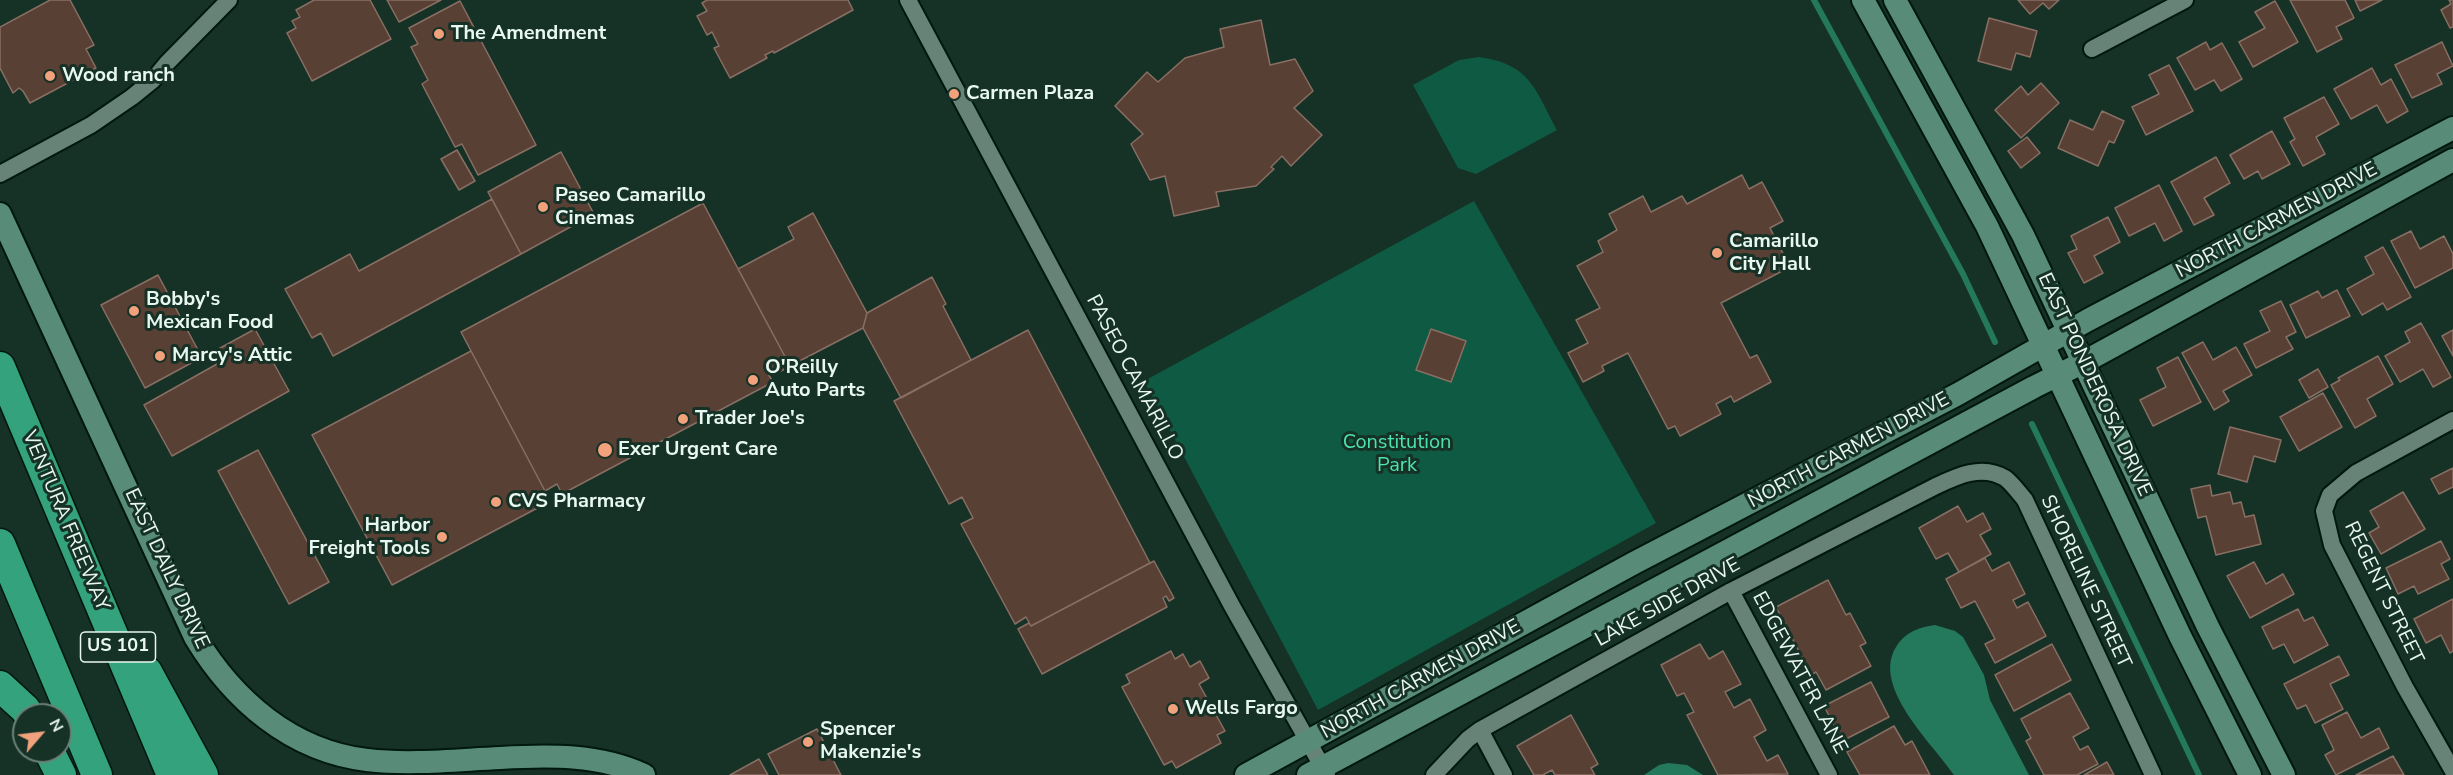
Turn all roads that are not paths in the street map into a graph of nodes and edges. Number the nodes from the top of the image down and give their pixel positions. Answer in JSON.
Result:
{"nodes":[{"id":1,"x":229,"y":0,"type":"edge"},
{"id":2,"x":908,"y":0,"type":"edge"},
{"id":3,"x":1863,"y":0,"type":"edge"},
{"id":4,"x":1895,"y":0,"type":"edge"},
{"id":5,"x":2185,"y":0,"type":"edge"},
{"id":6,"x":2092,"y":49,"type":"dead end"},
{"id":7,"x":2453,"y":128,"type":"edge"},
{"id":8,"x":2453,"y":160,"type":"edge"},
{"id":9,"x":0,"y":174,"type":"edge"},
{"id":10,"x":0,"y":214,"type":"edge"},
{"id":11,"x":2069,"y":331,"type":"junction"},
{"id":12,"x":2044,"y":346,"type":"junction"},
{"id":13,"x":2084,"y":362,"type":"junction"},
{"id":14,"x":0,"y":367,"type":"edge"},
{"id":15,"x":2058,"y":375,"type":"junction"},
{"id":16,"x":2453,"y":420,"type":"edge"},
{"id":17,"x":1936,"y":486,"type":"joint"},
{"id":18,"x":64,"y":519,"type":"junction"},
{"id":19,"x":0,"y":544,"type":"edge"},
{"id":20,"x":1731,"y":591,"type":"junction"},
{"id":21,"x":0,"y":686,"type":"edge"},
{"id":22,"x":19,"y":703,"type":"edge"},
{"id":23,"x":1480,"y":730,"type":"junction"},
{"id":24,"x":1309,"y":742,"type":"junction"},
{"id":25,"x":2453,"y":771,"type":"edge"},
{"id":26,"x":1319,"y":772,"type":"edge"},
{"id":27,"x":97,"y":775,"type":"edge"},
{"id":28,"x":172,"y":775,"type":"edge"},
{"id":29,"x":203,"y":775,"type":"edge"},
{"id":30,"x":644,"y":775,"type":"edge"},
{"id":31,"x":1246,"y":775,"type":"edge"},
{"id":32,"x":1434,"y":775,"type":"edge"},
{"id":33,"x":1504,"y":775,"type":"edge"},
{"id":34,"x":1829,"y":775,"type":"edge"},
{"id":35,"x":2153,"y":775,"type":"edge"},
{"id":36,"x":2250,"y":775,"type":"edge"},
{"id":37,"x":2284,"y":775,"type":"edge"}],
"edges":[{"from":1,"to":9,"type":"street"},
{"from":2,"to":24,"type":"street","name":"PASEO CAMARILLO"},
{"from":3,"to":12,"type":"main road","name":"EAST PONDEROSA DRIVE"},
{"from":4,"to":11,"type":"main road","name":"EAST PONDEROSA DRIVE"},
{"from":5,"to":6,"type":"street"},
{"from":7,"to":11,"type":"main road","name":"NORTH CARMEN DRIVE"},
{"from":8,"to":13,"type":"main road","name":"NORTH CARMEN DRIVE"},
{"from":10,"to":30,"type":"main road","name":"EAST DAILY DRIVE"},
{"from":11,"to":12,"type":"main road","name":"NORTH CARMEN DRIVE"},
{"from":11,"to":13,"type":"main road","name":"EAST PONDEROSA DRIVE"},
{"from":12,"to":15,"type":"main road","name":"EAST PONDEROSA DRIVE"},
{"from":12,"to":24,"type":"main road","name":"NORTH CARMEN DRIVE"},
{"from":13,"to":15,"type":"main road","name":"NORTH CARMEN DRIVE"},
{"from":13,"to":37,"type":"main road","name":"EAST PONDEROSA DRIVE"},
{"from":14,"to":18,"type":"highway","name":"VENTURA FREEWAY","number":"US 101"},
{"from":15,"to":26,"type":"main road","name":"NORTH CARMEN DRIVE"},
{"from":15,"to":36,"type":"main road","name":"EAST PONDEROSA DRIVE"},
{"from":16,"to":25,"type":"street","name":"REGENT STREET"},
{"from":17,"to":20,"type":"street","name":"LAKE SIDE DRIVE"},
{"from":17,"to":35,"type":"street","name":"SHORELINE STREET"},
{"from":18,"to":28,"type":"highway","name":"VENTURA FREEWAY","number":"US 101"},
{"from":18,"to":29,"type":"highway"},
{"from":19,"to":27,"type":"highway","number":"US 101"},
{"from":20,"to":23,"type":"street","name":"LAKE SIDE DRIVE"},
{"from":20,"to":34,"type":"street","name":"EDGEWATER LANE"},
{"from":21,"to":22,"type":"highway"},
{"from":23,"to":32,"type":"street","name":"LAKE SIDE DRIVE"},
{"from":23,"to":33,"type":"street"},
{"from":24,"to":26,"type":"street","name":"PASEO CAMARILLO"},
{"from":24,"to":31,"type":"main road","name":"NORTH CARMEN DRIVE"}]}
